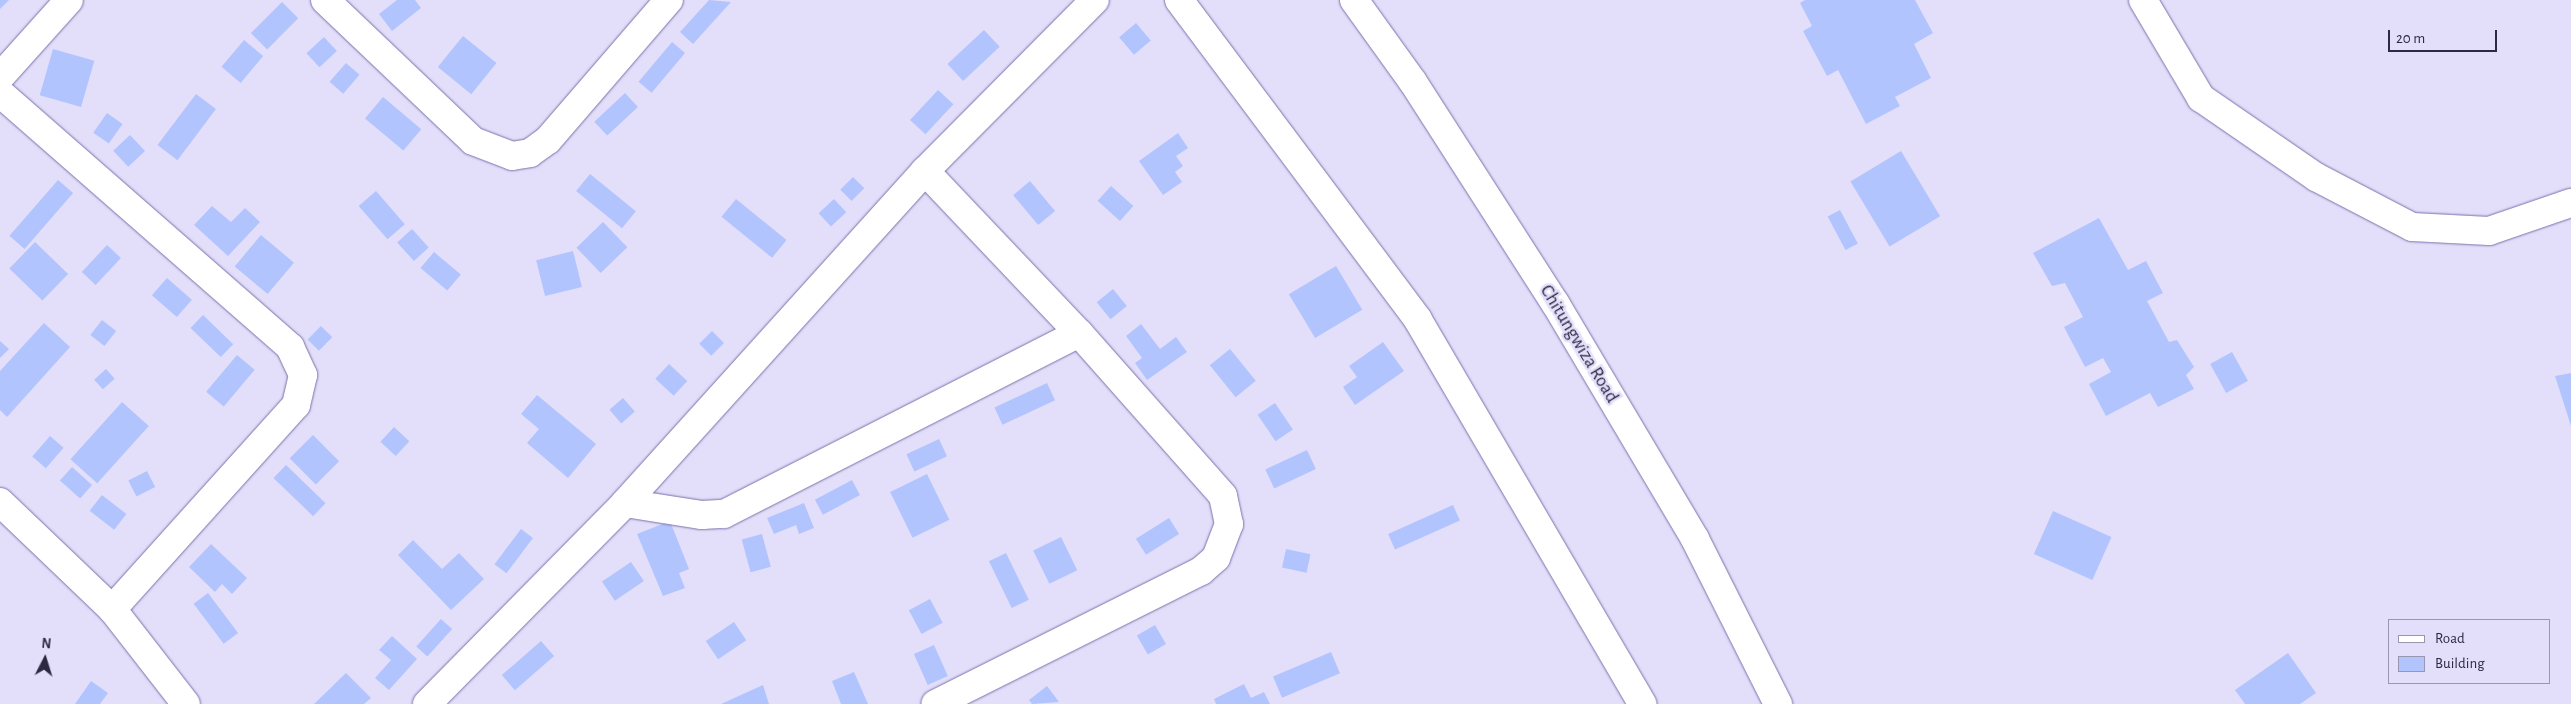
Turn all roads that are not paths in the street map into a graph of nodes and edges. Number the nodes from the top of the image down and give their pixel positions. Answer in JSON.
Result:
{"nodes":[{"id":1,"x":69,"y":0,"type":"edge"},
{"id":2,"x":325,"y":0,"type":"edge"},
{"id":3,"x":669,"y":0,"type":"edge"},
{"id":4,"x":1095,"y":0,"type":"edge"},
{"id":5,"x":1179,"y":0,"type":"edge"},
{"id":6,"x":1354,"y":0,"type":"edge"},
{"id":7,"x":2143,"y":0,"type":"edge"},
{"id":8,"x":0,"y":77,"type":"edge"},
{"id":9,"x":0,"y":93,"type":"edge"},
{"id":10,"x":925,"y":171,"type":"junction"},
{"id":11,"x":2571,"y":203,"type":"edge"},
{"id":12,"x":1079,"y":333,"type":"junction"},
{"id":13,"x":0,"y":502,"type":"edge"},
{"id":14,"x":625,"y":503,"type":"junction"},
{"id":15,"x":112,"y":609,"type":"junction"},
{"id":16,"x":1632,"y":700,"type":"edge"},
{"id":17,"x":186,"y":704,"type":"edge"},
{"id":18,"x":427,"y":704,"type":"edge"},
{"id":19,"x":935,"y":704,"type":"edge"},
{"id":20,"x":1778,"y":704,"type":"edge"}],
"edges":[{"from":1,"to":8,"type":"street"},
{"from":2,"to":3,"type":"street"},
{"from":4,"to":10,"type":"street"},
{"from":5,"to":16,"type":"street"},
{"from":6,"to":20,"type":"street","name":"Chitungwiza Road"},
{"from":7,"to":11,"type":"street"},
{"from":9,"to":15,"type":"street"},
{"from":10,"to":12,"type":"street"},
{"from":10,"to":14,"type":"street"},
{"from":12,"to":14,"type":"street"},
{"from":12,"to":19,"type":"street"},
{"from":13,"to":15,"type":"street"},
{"from":14,"to":18,"type":"street"},
{"from":15,"to":17,"type":"street"}]}
